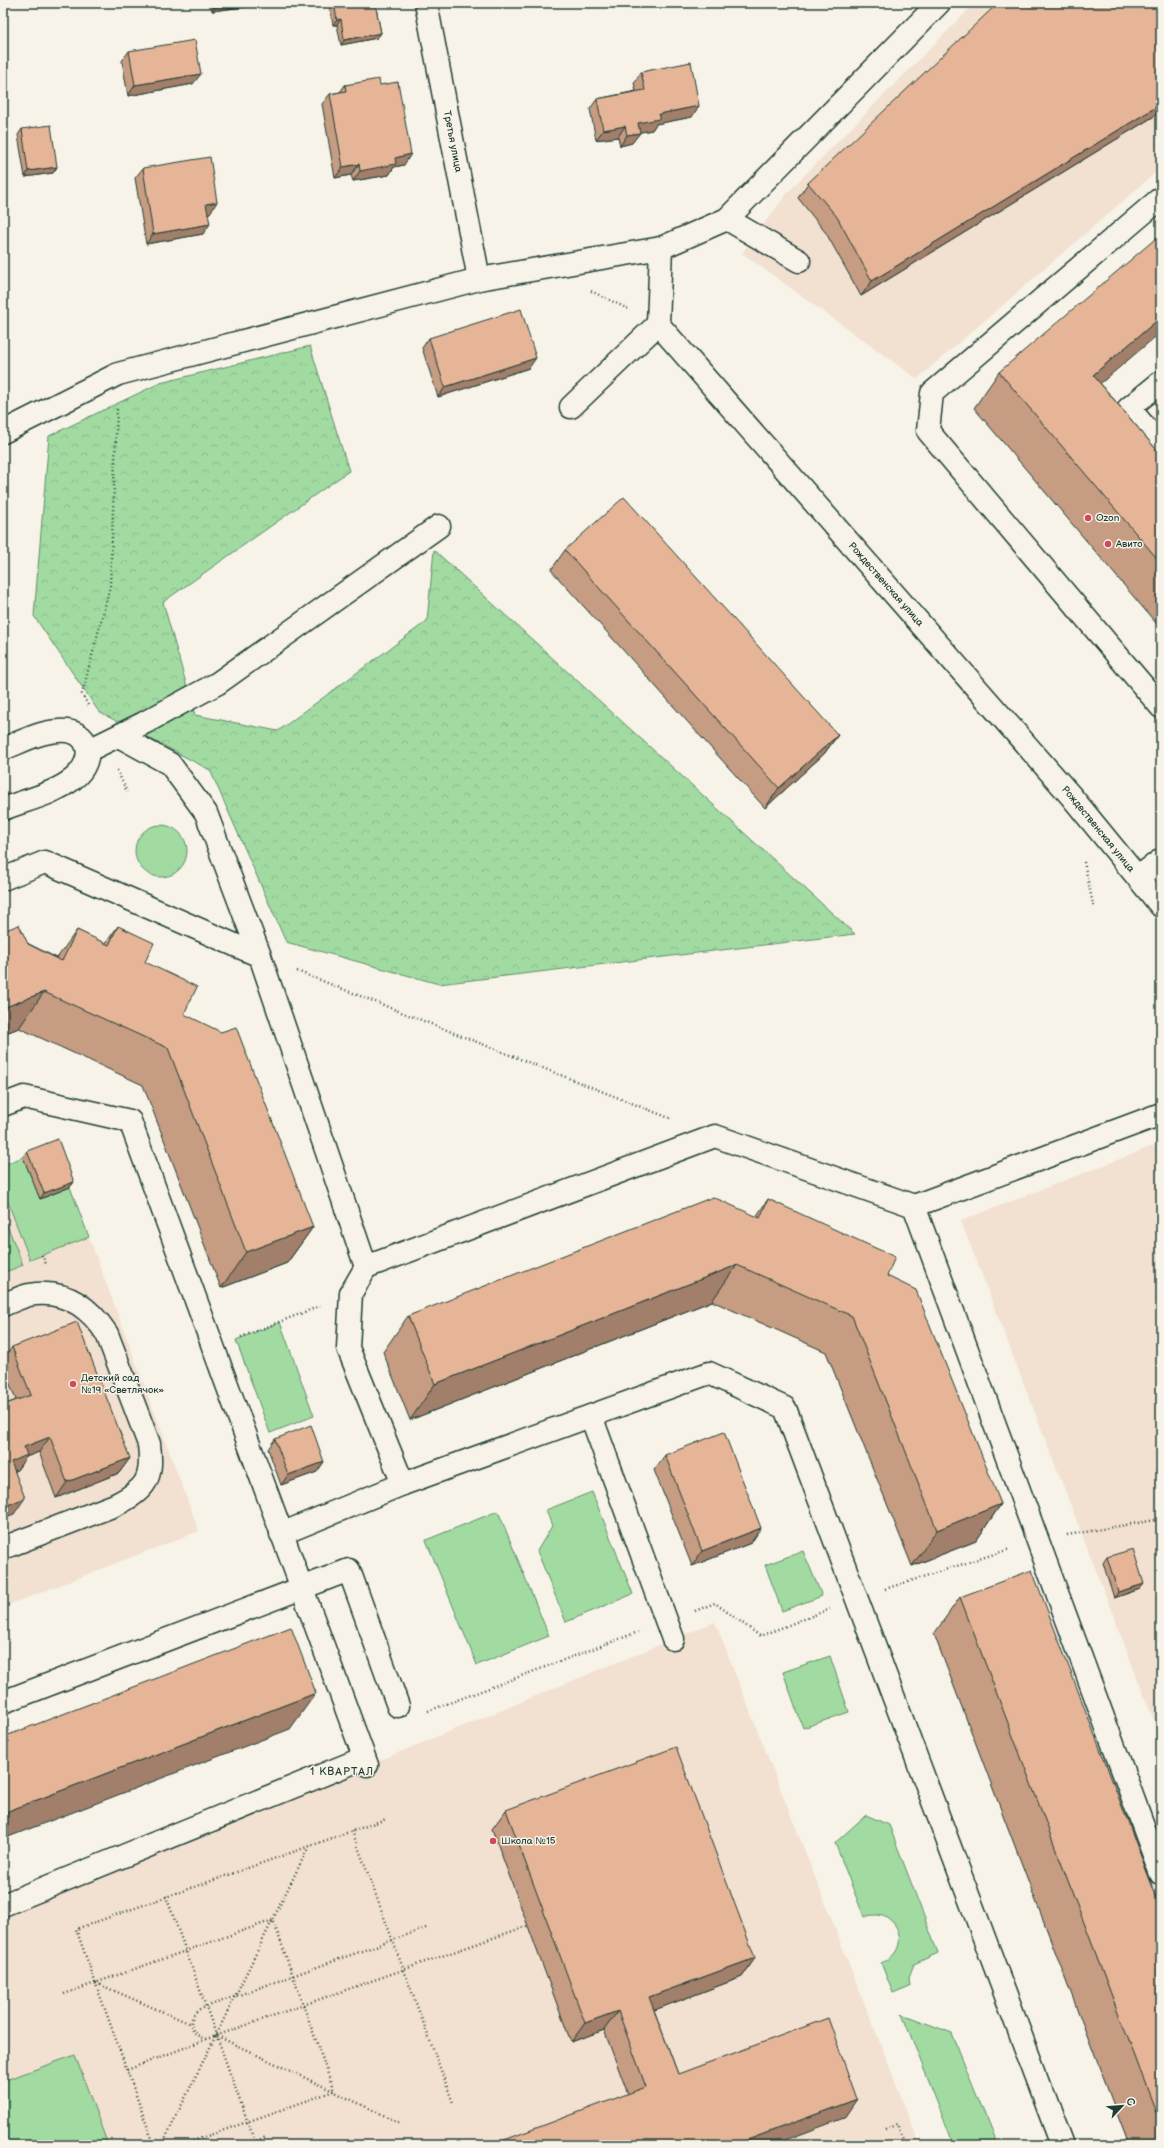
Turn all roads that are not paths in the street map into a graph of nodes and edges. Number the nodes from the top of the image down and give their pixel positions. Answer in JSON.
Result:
{"nodes":[{"id":1,"x":426,"y":3,"type":"edge"},
{"id":2,"x":939,"y":3,"type":"edge"},
{"id":3,"x":1161,"y":198,"type":"edge"},
{"id":4,"x":727,"y":219,"type":"junction"},
{"id":5,"x":661,"y":248,"type":"junction"},
{"id":6,"x":799,"y":261,"type":"dead end"},
{"id":7,"x":479,"y":279,"type":"junction"},
{"id":8,"x":658,"y":324,"type":"junction"},
{"id":9,"x":1161,"y":382,"type":"edge"},
{"id":10,"x":571,"y":407,"type":"dead end"},
{"id":11,"x":3,"y":432,"type":"edge"},
{"id":12,"x":1161,"y":446,"type":"edge"},
{"id":13,"x":439,"y":526,"type":"dead end"},
{"id":14,"x":1161,"y":707,"type":"edge"},
{"id":15,"x":119,"y":736,"type":"junction"},
{"id":16,"x":3,"y":749,"type":"edge"},
{"id":17,"x":89,"y":750,"type":"junction"},
{"id":18,"x":3,"y":809,"type":"edge"},
{"id":19,"x":1161,"y":860,"type":"edge"},
{"id":20,"x":1138,"y":877,"type":"junction"},
{"id":21,"x":3,"y":879,"type":"edge"},
{"id":22,"x":1161,"y":906,"type":"edge"},
{"id":23,"x":260,"y":956,"type":"junction"},
{"id":24,"x":3,"y":1105,"type":"edge"},
{"id":25,"x":1161,"y":1114,"type":"edge"},
{"id":26,"x":914,"y":1206,"type":"junction"},
{"id":27,"x":366,"y":1267,"type":"junction"},
{"id":28,"x":3,"y":1305,"type":"edge"},
{"id":29,"x":591,"y":1416,"type":"junction"},
{"id":30,"x":403,"y":1484,"type":"junction"},
{"id":31,"x":281,"y":1534,"type":"junction"},
{"id":32,"x":3,"y":1548,"type":"edge"},
{"id":33,"x":302,"y":1588,"type":"junction"},
{"id":34,"x":670,"y":1630,"type":"road end"},
{"id":35,"x":3,"y":1702,"type":"edge"},
{"id":36,"x":398,"y":1706,"type":"dead end"},
{"id":37,"x":1161,"y":1874,"type":"edge"},
{"id":38,"x":3,"y":1905,"type":"edge"},
{"id":39,"x":1062,"y":2145,"type":"edge"}],
"edges":[{"from":1,"to":7,"type":"street","name":"Третья улица"},
{"from":2,"to":4,"type":"street"},
{"from":3,"to":14,"type":"street"},
{"from":4,"to":5,"type":"street"},
{"from":4,"to":6,"type":"street"},
{"from":5,"to":7,"type":"street"},
{"from":5,"to":8,"type":"street"},
{"from":7,"to":11,"type":"street"},
{"from":8,"to":10,"type":"street"},
{"from":8,"to":20,"type":"street","name":"Рождественская улица"},
{"from":9,"to":12,"type":"street"},
{"from":13,"to":15,"type":"street"},
{"from":15,"to":17,"type":"street"},
{"from":15,"to":23,"type":"street"},
{"from":16,"to":17,"type":"street"},
{"from":17,"to":18,"type":"street"},
{"from":19,"to":20,"type":"street"},
{"from":20,"to":22,"type":"street","name":"Рождественская улица"},
{"from":21,"to":23,"type":"street"},
{"from":23,"to":27,"type":"street"},
{"from":24,"to":31,"type":"street"},
{"from":25,"to":26,"type":"street"},
{"from":26,"to":27,"type":"street"},
{"from":26,"to":37,"type":"street"},
{"from":27,"to":30,"type":"street"},
{"from":28,"to":32,"type":"street"},
{"from":29,"to":30,"type":"street"},
{"from":29,"to":34,"type":"street"},
{"from":29,"to":39,"type":"street"},
{"from":30,"to":31,"type":"street"},
{"from":31,"to":33,"type":"street"},
{"from":33,"to":35,"type":"street"},
{"from":33,"to":36,"type":"street"},
{"from":33,"to":38,"type":"street"}]}
